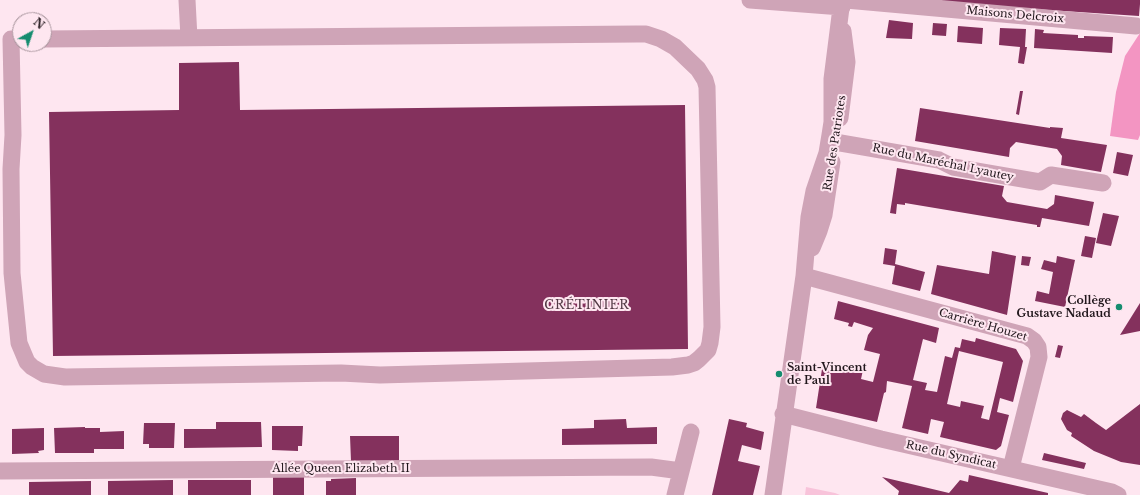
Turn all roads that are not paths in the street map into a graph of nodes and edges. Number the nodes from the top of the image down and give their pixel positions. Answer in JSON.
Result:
{"nodes":[{"id":1,"x":187,"y":0,"type":"edge"},
{"id":2,"x":750,"y":0,"type":"edge"},
{"id":3,"x":843,"y":2,"type":"edge"},
{"id":4,"x":1136,"y":26,"type":"dead end"},
{"id":5,"x":189,"y":38,"type":"junction"},
{"id":6,"x":12,"y":39,"type":"edge"},
{"id":7,"x":52,"y":39,"type":"edge"},
{"id":8,"x":832,"y":142,"type":"junction"},
{"id":9,"x":1103,"y":183,"type":"dead end"},
{"id":10,"x":804,"y":276,"type":"junction"},
{"id":11,"x":783,"y":414,"type":"junction"},
{"id":12,"x":691,"y":432,"type":"dead end"},
{"id":13,"x":1011,"y":468,"type":"junction"},
{"id":14,"x":0,"y":471,"type":"edge"},
{"id":15,"x":681,"y":471,"type":"junction"},
{"id":16,"x":675,"y":495,"type":"edge"},
{"id":17,"x":773,"y":495,"type":"edge"},
{"id":18,"x":1118,"y":495,"type":"edge"}],
"edges":[{"from":1,"to":5,"type":"street"},
{"from":2,"to":3,"type":"street","name":"Maisons Delcroix"},
{"from":3,"to":4,"type":"street","name":"Maisons Delcroix"},
{"from":3,"to":8,"type":"street","name":"Rue des Patriotes"},
{"from":5,"to":6,"type":"street"},
{"from":5,"to":7,"type":"street"},
{"from":8,"to":9,"type":"street","name":"Rue du Maréchal Lyautey"},
{"from":8,"to":10,"type":"street","name":"Rue des Patriotes"},
{"from":10,"to":11,"type":"street","name":"Rue des Patriotes"},
{"from":10,"to":13,"type":"street","name":"Carrière Houzet"},
{"from":11,"to":13,"type":"street","name":"Rue du Syndicat"},
{"from":11,"to":17,"type":"street","name":"Rue des Patriotes"},
{"from":12,"to":15,"type":"street"},
{"from":13,"to":18,"type":"street","name":"Rue du Syndicat"},
{"from":14,"to":15,"type":"street","name":"Allée Queen Elizabeth II"},
{"from":15,"to":16,"type":"street"}]}
